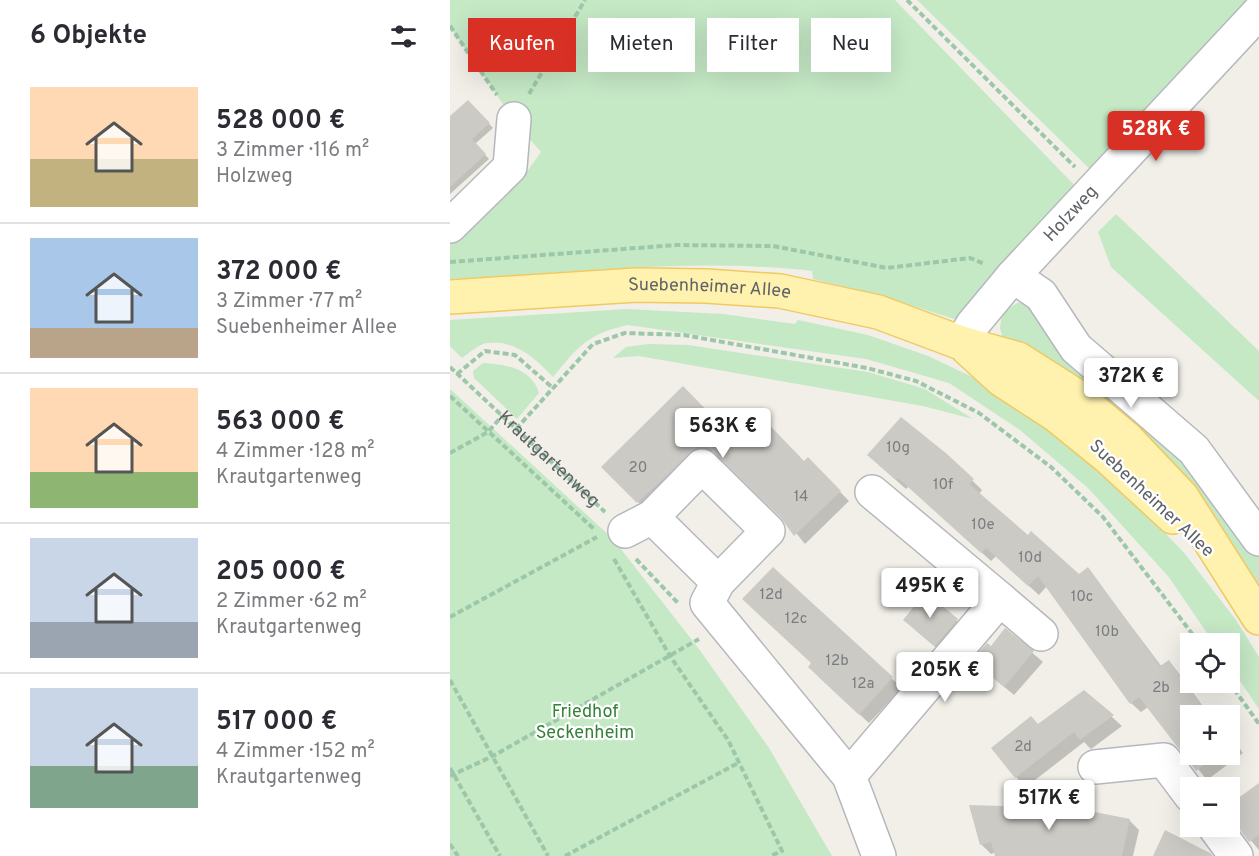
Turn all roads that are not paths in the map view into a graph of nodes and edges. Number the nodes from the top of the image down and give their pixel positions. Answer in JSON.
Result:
{"nodes":[{"id":1,"x":1259,"y":12,"type":"edge"},
{"id":2,"x":514,"y":119,"type":"road end"},
{"id":3,"x":450,"y":226,"type":"edge"},
{"id":4,"x":1013,"y":276,"type":"junction"},
{"id":5,"x":450,"y":297,"type":"edge"},
{"id":6,"x":961,"y":343,"type":"junction"},
{"id":7,"x":872,"y":492,"type":"dead end"},
{"id":8,"x":1259,"y":539,"type":"edge"},
{"id":9,"x":718,"y":582,"type":"junction"},
{"id":10,"x":1000,"y":599,"type":"junction"},
{"id":11,"x":1259,"y":618,"type":"edge"},
{"id":12,"x":1041,"y":634,"type":"dead end"},
{"id":13,"x":1095,"y":767,"type":"dead end"},
{"id":14,"x":849,"y":776,"type":"junction"},
{"id":15,"x":1180,"y":781,"type":"edge"},
{"id":16,"x":1222,"y":837,"type":"edge"},
{"id":17,"x":879,"y":856,"type":"edge"},
{"id":18,"x":1236,"y":856,"type":"edge"}],
"edges":[{"from":1,"to":4,"type":"street","name":"Holzweg"},
{"from":2,"to":3,"type":"street"},
{"from":4,"to":6,"type":"street","name":"Holzweg"},
{"from":4,"to":8,"type":"street"},
{"from":5,"to":6,"type":"main road","name":"Suebenheimer Allee"},
{"from":6,"to":11,"type":"main road","name":"Suebenheimer Allee"},
{"from":7,"to":10,"type":"street"},
{"from":9,"to":9,"type":"street"},
{"from":9,"to":14,"type":"street"},
{"from":10,"to":12,"type":"street"},
{"from":10,"to":14,"type":"street"},
{"from":13,"to":15,"type":"street"},
{"from":14,"to":17,"type":"street"},
{"from":16,"to":18,"type":"street"}]}
